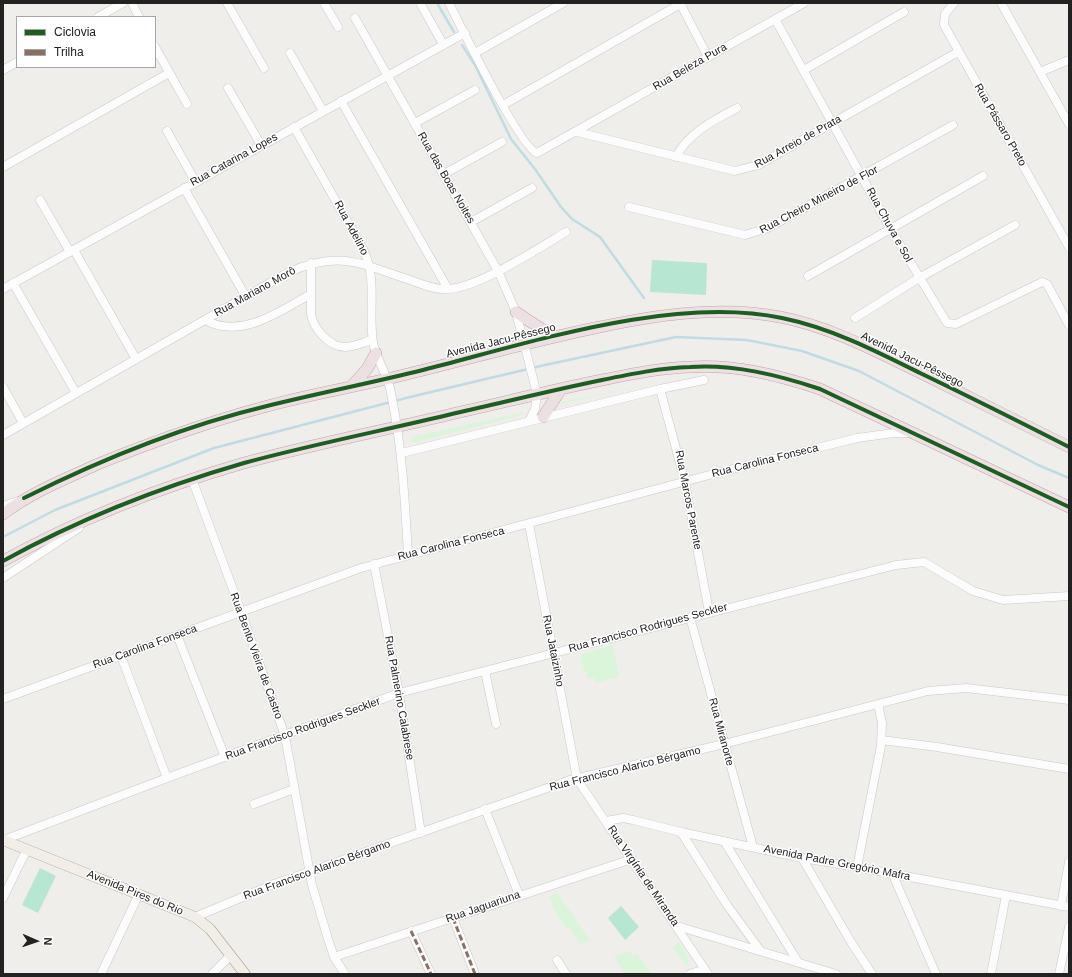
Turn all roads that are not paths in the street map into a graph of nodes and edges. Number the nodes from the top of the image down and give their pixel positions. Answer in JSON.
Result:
{"nodes":[{"id":1,"x":123,"y":3,"type":"edge"},
{"id":2,"x":132,"y":3,"type":"edge"},
{"id":3,"x":227,"y":3,"type":"edge"},
{"id":4,"x":324,"y":3,"type":"edge"},
{"id":5,"x":420,"y":3,"type":"edge"},
{"id":6,"x":449,"y":3,"type":"edge"},
{"id":7,"x":563,"y":3,"type":"edge"},
{"id":8,"x":681,"y":3,"type":"edge"},
{"id":9,"x":804,"y":3,"type":"edge"},
{"id":10,"x":954,"y":3,"type":"edge"},
{"id":11,"x":1001,"y":3,"type":"edge"},
{"id":12,"x":904,"y":12,"type":"dead end"},
{"id":13,"x":100,"y":16,"type":"edge"},
{"id":14,"x":138,"y":16,"type":"edge"},
{"id":15,"x":355,"y":18,"type":"dead end"},
{"id":16,"x":775,"y":19,"type":"junction"},
{"id":17,"x":338,"y":27,"type":"dead end"},
{"id":18,"x":465,"y":33,"type":"junction"},
{"id":19,"x":443,"y":44,"type":"junction"},
{"id":20,"x":156,"y":49,"type":"edge"},
{"id":21,"x":958,"y":52,"type":"junction"},
{"id":22,"x":290,"y":53,"type":"dead end"},
{"id":23,"x":475,"y":53,"type":"junction"},
{"id":24,"x":708,"y":57,"type":"junction"},
{"id":25,"x":1069,"y":60,"type":"edge"},
{"id":26,"x":16,"y":63,"type":"edge"},
{"id":27,"x":264,"y":68,"type":"dead end"},
{"id":28,"x":3,"y":70,"type":"edge"},
{"id":29,"x":804,"y":70,"type":"junction"},
{"id":30,"x":1040,"y":72,"type":"junction"},
{"id":31,"x":169,"y":73,"type":"junction"},
{"id":32,"x":388,"y":75,"type":"junction"},
{"id":33,"x":228,"y":88,"type":"dead end"},
{"id":34,"x":475,"y":90,"type":"dead end"},
{"id":35,"x":341,"y":101,"type":"junction"},
{"id":36,"x":187,"y":104,"type":"dead end"},
{"id":37,"x":503,"y":105,"type":"junction"},
{"id":38,"x":737,"y":108,"type":"dead end"},
{"id":39,"x":323,"y":111,"type":"junction"},
{"id":40,"x":415,"y":123,"type":"junction"},
{"id":41,"x":833,"y":123,"type":"junction"},
{"id":42,"x":1069,"y":124,"type":"edge"},
{"id":43,"x":953,"y":125,"type":"dead end"},
{"id":44,"x":294,"y":127,"type":"junction"},
{"id":45,"x":167,"y":131,"type":"dead end"},
{"id":46,"x":577,"y":132,"type":"junction"},
{"id":47,"x":502,"y":142,"type":"dead end"},
{"id":48,"x":261,"y":145,"type":"junction"},
{"id":49,"x":676,"y":157,"type":"junction"},
{"id":50,"x":3,"y":167,"type":"edge"},
{"id":51,"x":444,"y":174,"type":"junction"},
{"id":52,"x":983,"y":176,"type":"dead end"},
{"id":53,"x":862,"y":177,"type":"junction"},
{"id":54,"x":195,"y":181,"type":"junction"},
{"id":55,"x":184,"y":188,"type":"junction"},
{"id":56,"x":532,"y":188,"type":"dead end"},
{"id":57,"x":40,"y":200,"type":"dead end"},
{"id":58,"x":629,"y":207,"type":"dead end"},
{"id":59,"x":471,"y":222,"type":"junction"},
{"id":60,"x":1015,"y":225,"type":"dead end"},
{"id":61,"x":890,"y":228,"type":"junction"},
{"id":62,"x":566,"y":232,"type":"dead end"},
{"id":63,"x":1069,"y":247,"type":"edge"},
{"id":64,"x":72,"y":251,"type":"junction"},
{"id":65,"x":311,"y":263,"type":"junction"},
{"id":66,"x":370,"y":266,"type":"junction"},
{"id":67,"x":498,"y":271,"type":"junction"},
{"id":68,"x":808,"y":276,"type":"dead end"},
{"id":69,"x":919,"y":278,"type":"junction"},
{"id":70,"x":13,"y":283,"type":"junction"},
{"id":71,"x":3,"y":289,"type":"edge"},
{"id":72,"x":448,"y":289,"type":"junction"},
{"id":73,"x":311,"y":294,"type":"junction"},
{"id":74,"x":246,"y":297,"type":"junction"},
{"id":75,"x":516,"y":312,"type":"junction"},
{"id":76,"x":855,"y":318,"type":"dead end"},
{"id":77,"x":205,"y":320,"type":"junction"},
{"id":78,"x":1069,"y":325,"type":"edge"},
{"id":79,"x":556,"y":336,"type":"junction"},
{"id":80,"x":372,"y":340,"type":"junction"},
{"id":81,"x":526,"y":348,"type":"junction"},
{"id":82,"x":376,"y":353,"type":"junction"},
{"id":83,"x":136,"y":359,"type":"junction"},
{"id":84,"x":704,"y":380,"type":"dead end"},
{"id":85,"x":389,"y":382,"type":"junction"},
{"id":86,"x":3,"y":387,"type":"edge"},
{"id":87,"x":351,"y":387,"type":"junction"},
{"id":88,"x":561,"y":389,"type":"junction"},
{"id":89,"x":660,"y":389,"type":"junction"},
{"id":90,"x":536,"y":390,"type":"junction"},
{"id":91,"x":76,"y":393,"type":"junction"},
{"id":92,"x":543,"y":417,"type":"junction"},
{"id":93,"x":529,"y":421,"type":"junction"},
{"id":94,"x":23,"y":423,"type":"junction"},
{"id":95,"x":397,"y":423,"type":"junction"},
{"id":96,"x":912,"y":433,"type":"junction"},
{"id":97,"x":3,"y":435,"type":"edge"},
{"id":98,"x":1069,"y":447,"type":"edge"},
{"id":99,"x":402,"y":453,"type":"junction"},
{"id":100,"x":192,"y":480,"type":"junction"},
{"id":101,"x":685,"y":482,"type":"junction"},
{"id":102,"x":24,"y":498,"type":"junction"},
{"id":103,"x":3,"y":506,"type":"edge"},
{"id":104,"x":1069,"y":506,"type":"edge"},
{"id":105,"x":102,"y":513,"type":"junction"},
{"id":106,"x":3,"y":514,"type":"edge"},
{"id":107,"x":529,"y":524,"type":"junction"},
{"id":108,"x":408,"y":555,"type":"junction"},
{"id":109,"x":3,"y":560,"type":"edge"},
{"id":110,"x":374,"y":564,"type":"junction"},
{"id":111,"x":3,"y":578,"type":"edge"},
{"id":112,"x":1069,"y":596,"type":"edge"},
{"id":113,"x":241,"y":611,"type":"junction"},
{"id":114,"x":709,"y":612,"type":"junction"},
{"id":115,"x":690,"y":617,"type":"junction"},
{"id":116,"x":177,"y":635,"type":"junction"},
{"id":117,"x":554,"y":653,"type":"junction"},
{"id":118,"x":121,"y":656,"type":"junction"},
{"id":119,"x":485,"y":671,"type":"junction"},
{"id":120,"x":399,"y":693,"type":"junction"},
{"id":121,"x":3,"y":699,"type":"edge"},
{"id":122,"x":1069,"y":700,"type":"edge"},
{"id":123,"x":878,"y":704,"type":"junction"},
{"id":124,"x":496,"y":724,"type":"dead end"},
{"id":125,"x":285,"y":736,"type":"junction"},
{"id":126,"x":881,"y":740,"type":"junction"},
{"id":127,"x":724,"y":744,"type":"junction"},
{"id":128,"x":225,"y":757,"type":"junction"},
{"id":129,"x":1069,"y":769,"type":"edge"},
{"id":130,"x":167,"y":778,"type":"junction"},
{"id":131,"x":577,"y":779,"type":"junction"},
{"id":132,"x":294,"y":789,"type":"junction"},
{"id":133,"x":254,"y":804,"type":"dead end"},
{"id":134,"x":485,"y":809,"type":"junction"},
{"id":135,"x":606,"y":821,"type":"junction"},
{"id":136,"x":681,"y":832,"type":"junction"},
{"id":137,"x":421,"y":833,"type":"junction"},
{"id":138,"x":4,"y":840,"type":"edge"},
{"id":139,"x":724,"y":842,"type":"junction"},
{"id":140,"x":753,"y":847,"type":"junction"},
{"id":141,"x":27,"y":849,"type":"junction"},
{"id":142,"x":802,"y":858,"type":"junction"},
{"id":143,"x":632,"y":859,"type":"junction"},
{"id":144,"x":1069,"y":862,"type":"edge"},
{"id":145,"x":857,"y":867,"type":"junction"},
{"id":146,"x":309,"y":872,"type":"junction"},
{"id":147,"x":892,"y":873,"type":"junction"},
{"id":148,"x":139,"y":894,"type":"junction"},
{"id":149,"x":519,"y":895,"type":"junction"},
{"id":150,"x":1006,"y":895,"type":"junction"},
{"id":151,"x":3,"y":898,"type":"edge"},
{"id":152,"x":1065,"y":906,"type":"edge"},
{"id":153,"x":196,"y":917,"type":"junction"},
{"id":154,"x":453,"y":918,"type":"junction"},
{"id":155,"x":677,"y":926,"type":"junction"},
{"id":156,"x":1069,"y":927,"type":"edge"},
{"id":157,"x":411,"y":931,"type":"junction"},
{"id":158,"x":760,"y":950,"type":"junction"},
{"id":159,"x":231,"y":955,"type":"junction"},
{"id":160,"x":334,"y":957,"type":"junction"},
{"id":161,"x":557,"y":960,"type":"dead end"},
{"id":162,"x":798,"y":962,"type":"junction"},
{"id":163,"x":707,"y":971,"type":"edge"},
{"id":164,"x":101,"y":974,"type":"edge"},
{"id":165,"x":212,"y":974,"type":"edge"},
{"id":166,"x":245,"y":974,"type":"edge"},
{"id":167,"x":345,"y":974,"type":"edge"},
{"id":168,"x":430,"y":974,"type":"edge"},
{"id":169,"x":475,"y":974,"type":"edge"},
{"id":170,"x":566,"y":974,"type":"edge"},
{"id":171,"x":690,"y":974,"type":"edge"},
{"id":172,"x":836,"y":974,"type":"edge"},
{"id":173,"x":872,"y":974,"type":"edge"},
{"id":174,"x":936,"y":974,"type":"edge"},
{"id":175,"x":991,"y":974,"type":"edge"},
{"id":176,"x":1059,"y":974,"type":"edge"}],
"edges":[{"from":1,"to":13,"type":"street"},
{"from":2,"to":14,"type":"street"},
{"from":3,"to":27,"type":"street"},
{"from":4,"to":17,"type":"street"},
{"from":5,"to":19,"type":"street"},
{"from":6,"to":18,"type":"street"},
{"from":7,"to":23,"type":"street"},
{"from":8,"to":24,"type":"street"},
{"from":8,"to":37,"type":"street"},
{"from":9,"to":16,"type":"street","name":"Rua Beleza Pura"},
{"from":10,"to":21,"type":"street","name":"Rua Pássaro Preto"},
{"from":11,"to":30,"type":"street"},
{"from":12,"to":29,"type":"street"},
{"from":15,"to":32,"type":"street","name":"Rua das Boas Noites"},
{"from":16,"to":24,"type":"street","name":"Rua Beleza Pura"},
{"from":16,"to":29,"type":"street","name":"Rua Chuva e Sol"},
{"from":18,"to":19,"type":"street","name":"Rua Catarina Lopes"},
{"from":18,"to":23,"type":"street"},
{"from":19,"to":32,"type":"street","name":"Rua Catarina Lopes"},
{"from":20,"to":31,"type":"street"},
{"from":21,"to":41,"type":"street","name":"Rua Arreio de Prata"},
{"from":21,"to":63,"type":"street","name":"Rua Pássaro Preto"},
{"from":22,"to":39,"type":"street"},
{"from":23,"to":37,"type":"street"},
{"from":24,"to":46,"type":"street","name":"Rua Beleza Pura"},
{"from":25,"to":30,"type":"street"},
{"from":26,"to":28,"type":"street"},
{"from":29,"to":41,"type":"street","name":"Rua Chuva e Sol"},
{"from":30,"to":42,"type":"street"},
{"from":31,"to":36,"type":"street"},
{"from":31,"to":50,"type":"street"},
{"from":32,"to":35,"type":"street","name":"Rua Catarina Lopes"},
{"from":32,"to":40,"type":"street","name":"Rua das Boas Noites"},
{"from":33,"to":48,"type":"street"},
{"from":34,"to":40,"type":"street"},
{"from":35,"to":39,"type":"street","name":"Rua Catarina Lopes"},
{"from":35,"to":72,"type":"street"},
{"from":37,"to":46,"type":"street","name":"Rua Beleza Pura"},
{"from":38,"to":49,"type":"street"},
{"from":39,"to":44,"type":"street","name":"Rua Catarina Lopes"},
{"from":40,"to":51,"type":"street","name":"Rua das Boas Noites"},
{"from":41,"to":49,"type":"street","name":"Rua Arreio de Prata"},
{"from":41,"to":53,"type":"street","name":"Rua Chuva e Sol"},
{"from":43,"to":53,"type":"street","name":"Rua Cheiro Mineiro de Flor"},
{"from":44,"to":48,"type":"street","name":"Rua Catarina Lopes"},
{"from":44,"to":66,"type":"street","name":"Rua Adelino"},
{"from":45,"to":54,"type":"street"},
{"from":46,"to":49,"type":"street","name":"Rua Arreio de Prata"},
{"from":47,"to":51,"type":"street"},
{"from":48,"to":54,"type":"street","name":"Rua Catarina Lopes"},
{"from":51,"to":59,"type":"street","name":"Rua das Boas Noites"},
{"from":52,"to":61,"type":"street"},
{"from":53,"to":58,"type":"street","name":"Rua Cheiro Mineiro de Flor"},
{"from":53,"to":61,"type":"street","name":"Rua Chuva e Sol"},
{"from":54,"to":55,"type":"street","name":"Rua Catarina Lopes"},
{"from":55,"to":64,"type":"street","name":"Rua Catarina Lopes"},
{"from":55,"to":74,"type":"street"},
{"from":56,"to":59,"type":"street"},
{"from":57,"to":64,"type":"street"},
{"from":59,"to":67,"type":"street","name":"Rua das Boas Noites"},
{"from":60,"to":69,"type":"street"},
{"from":61,"to":68,"type":"street"},
{"from":61,"to":69,"type":"street","name":"Rua Chuva e Sol"},
{"from":62,"to":67,"type":"street","name":"Rua Mariano Morô"},
{"from":64,"to":70,"type":"street","name":"Rua Catarina Lopes"},
{"from":64,"to":83,"type":"street"},
{"from":65,"to":66,"type":"street","name":"Rua Mariano Morô"},
{"from":65,"to":73,"type":"street"},
{"from":65,"to":74,"type":"street","name":"Rua Mariano Morô"},
{"from":66,"to":72,"type":"street","name":"Rua Mariano Morô"},
{"from":66,"to":80,"type":"street","name":"Rua Adelino"},
{"from":67,"to":72,"type":"street","name":"Rua Mariano Morô"},
{"from":67,"to":75,"type":"street","name":"Rua das Boas Noites"},
{"from":69,"to":76,"type":"street"},
{"from":69,"to":78,"type":"street","name":"Rua Chuva e Sol"},
{"from":70,"to":71,"type":"street","name":"Rua Catarina Lopes"},
{"from":70,"to":91,"type":"street"},
{"from":73,"to":77,"type":"street"},
{"from":73,"to":80,"type":"street"},
{"from":74,"to":77,"type":"street","name":"Rua Mariano Morô"},
{"from":75,"to":79,"type":"highway"},
{"from":75,"to":81,"type":"street","name":"Rua das Boas Noites"},
{"from":77,"to":83,"type":"street","name":"Rua Mariano Morô"},
{"from":79,"to":81,"type":"highway","name":"Avenida Jacu-Pêssego"},
{"from":79,"to":98,"type":"highway","name":"Avenida Jacu-Pêssego"},
{"from":80,"to":82,"type":"street","name":"Rua Adelino"},
{"from":81,"to":85,"type":"highway","name":"Avenida Jacu-Pêssego"},
{"from":81,"to":90,"type":"street","name":"Avenida Jacu-Pêssego"},
{"from":82,"to":85,"type":"street","name":"Rua Adelino"},
{"from":82,"to":87,"type":"highway"},
{"from":83,"to":91,"type":"street","name":"Rua Mariano Morô"},
{"from":84,"to":89,"type":"street"},
{"from":85,"to":87,"type":"highway","name":"Avenida Jacu-Pêssego"},
{"from":85,"to":95,"type":"street","name":"Rua Adelino"},
{"from":86,"to":94,"type":"street"},
{"from":87,"to":102,"type":"highway","name":"Avenida Jacu-Pêssego"},
{"from":88,"to":90,"type":"highway"},
{"from":88,"to":92,"type":"highway"},
{"from":88,"to":96,"type":"highway"},
{"from":89,"to":92,"type":"street"},
{"from":89,"to":101,"type":"street","name":"Rua Marcos Parente"},
{"from":90,"to":93,"type":"street"},
{"from":90,"to":95,"type":"highway"},
{"from":91,"to":94,"type":"street","name":"Rua Mariano Morô"},
{"from":92,"to":93,"type":"street"},
{"from":93,"to":99,"type":"street"},
{"from":94,"to":97,"type":"street","name":"Rua Mariano Morô"},
{"from":95,"to":99,"type":"street","name":"Rua Adelino"},
{"from":95,"to":100,"type":"highway"},
{"from":96,"to":101,"type":"street","name":"Rua Carolina Fonseca"},
{"from":96,"to":104,"type":"highway"},
{"from":99,"to":108,"type":"street","name":"Rua Adelino"},
{"from":100,"to":105,"type":"highway"},
{"from":100,"to":113,"type":"street","name":"Rua Bento Vieira de Castro"},
{"from":101,"to":107,"type":"street","name":"Rua Carolina Fonseca"},
{"from":101,"to":114,"type":"street","name":"Rua Marcos Parente"},
{"from":102,"to":103,"type":"street","name":"Avenida Jacu-Pêssego"},
{"from":102,"to":106,"type":"highway"},
{"from":105,"to":109,"type":"highway"},
{"from":105,"to":111,"type":"street"},
{"from":107,"to":108,"type":"street","name":"Rua Carolina Fonseca"},
{"from":107,"to":117,"type":"street","name":"Rua Jataizinho"},
{"from":108,"to":110,"type":"street","name":"Rua Carolina Fonseca"},
{"from":110,"to":113,"type":"street","name":"Rua Carolina Fonseca"},
{"from":110,"to":120,"type":"street","name":"Rua Palmerino Calabrese"},
{"from":112,"to":114,"type":"street","name":"Rua Francisco Rodrigues Seckler"},
{"from":113,"to":116,"type":"street","name":"Rua Carolina Fonseca"},
{"from":113,"to":125,"type":"street","name":"Rua Bento Vieira de Castro"},
{"from":114,"to":115,"type":"street","name":"Rua Francisco Rodrigues Seckler"},
{"from":115,"to":117,"type":"street","name":"Rua Francisco Rodrigues Seckler"},
{"from":115,"to":127,"type":"street","name":"Rua Miranorte"},
{"from":116,"to":118,"type":"street","name":"Rua Carolina Fonseca"},
{"from":116,"to":128,"type":"street"},
{"from":117,"to":119,"type":"street","name":"Rua Francisco Rodrigues Seckler"},
{"from":117,"to":131,"type":"street","name":"Rua Jataizinho"},
{"from":118,"to":121,"type":"street","name":"Rua Carolina Fonseca"},
{"from":118,"to":130,"type":"street"},
{"from":119,"to":120,"type":"street","name":"Rua Francisco Rodrigues Seckler"},
{"from":119,"to":124,"type":"street"},
{"from":120,"to":125,"type":"street","name":"Rua Francisco Rodrigues Seckler"},
{"from":120,"to":137,"type":"street","name":"Rua Palmerino Calabrese"},
{"from":122,"to":123,"type":"street","name":"Rua Francisco Alarico Bérgamo"},
{"from":123,"to":126,"type":"street"},
{"from":123,"to":127,"type":"street","name":"Rua Francisco Alarico Bérgamo"},
{"from":125,"to":128,"type":"street","name":"Rua Francisco Rodrigues Seckler"},
{"from":125,"to":132,"type":"street","name":"Rua Bento Vieira de Castro"},
{"from":126,"to":129,"type":"street"},
{"from":126,"to":145,"type":"street"},
{"from":127,"to":131,"type":"street","name":"Rua Francisco Alarico Bérgamo"},
{"from":127,"to":140,"type":"street","name":"Rua Miranorte"},
{"from":128,"to":130,"type":"street","name":"Rua Francisco Rodrigues Seckler"},
{"from":130,"to":138,"type":"street","name":"Rua Francisco Rodrigues Seckler"},
{"from":131,"to":134,"type":"street","name":"Rua Francisco Alarico Bérgamo"},
{"from":131,"to":135,"type":"street","name":"Rua Virgínia de Miranda"},
{"from":132,"to":133,"type":"street"},
{"from":132,"to":146,"type":"street","name":"Rua Bento Vieira de Castro"},
{"from":134,"to":137,"type":"street","name":"Rua Francisco Alarico Bérgamo"},
{"from":134,"to":149,"type":"street"},
{"from":135,"to":136,"type":"street","name":"Avenida Padre Gregório Mafra"},
{"from":135,"to":143,"type":"street","name":"Rua Virgínia de Miranda"},
{"from":136,"to":139,"type":"street","name":"Avenida Padre Gregório Mafra"},
{"from":136,"to":158,"type":"street"},
{"from":137,"to":146,"type":"street","name":"Rua Francisco Alarico Bérgamo"},
{"from":138,"to":141,"type":"main road","name":"Avenida Pires do Rio"},
{"from":139,"to":140,"type":"street","name":"Avenida Padre Gregório Mafra"},
{"from":139,"to":162,"type":"street"},
{"from":140,"to":142,"type":"street","name":"Avenida Padre Gregório Mafra"},
{"from":141,"to":148,"type":"main road","name":"Avenida Pires do Rio"},
{"from":141,"to":151,"type":"street"},
{"from":142,"to":145,"type":"street","name":"Avenida Padre Gregório Mafra"},
{"from":142,"to":173,"type":"street"},
{"from":143,"to":149,"type":"street","name":"Rua Jaguariuna"},
{"from":143,"to":155,"type":"street","name":"Rua Virgínia de Miranda"},
{"from":144,"to":152,"type":"street"},
{"from":145,"to":147,"type":"street","name":"Avenida Padre Gregório Mafra"},
{"from":146,"to":153,"type":"street","name":"Rua Francisco Alarico Bérgamo"},
{"from":146,"to":160,"type":"street","name":"Rua Bento Vieira de Castro"},
{"from":147,"to":150,"type":"street","name":"Avenida Padre Gregório Mafra"},
{"from":147,"to":174,"type":"street"},
{"from":148,"to":153,"type":"main road","name":"Avenida Pires do Rio"},
{"from":148,"to":164,"type":"street"},
{"from":149,"to":154,"type":"street","name":"Rua Jaguariuna"},
{"from":150,"to":152,"type":"street","name":"Avenida Padre Gregório Mafra"},
{"from":150,"to":175,"type":"street"},
{"from":153,"to":159,"type":"main road","name":"Avenida Pires do Rio"},
{"from":154,"to":157,"type":"street","name":"Rua Jaguariuna"},
{"from":154,"to":169,"type":"street"},
{"from":155,"to":158,"type":"street"},
{"from":155,"to":163,"type":"street","name":"Rua Virgínia de Miranda"},
{"from":156,"to":176,"type":"street"},
{"from":157,"to":160,"type":"street","name":"Rua Jaguariuna"},
{"from":157,"to":168,"type":"street"},
{"from":158,"to":162,"type":"street"},
{"from":159,"to":165,"type":"street"},
{"from":159,"to":166,"type":"main road","name":"Avenida Pires do Rio"},
{"from":160,"to":167,"type":"street","name":"Rua Bento Vieira de Castro"},
{"from":161,"to":170,"type":"street"},
{"from":162,"to":172,"type":"street"},
{"from":163,"to":171,"type":"street"}]}
